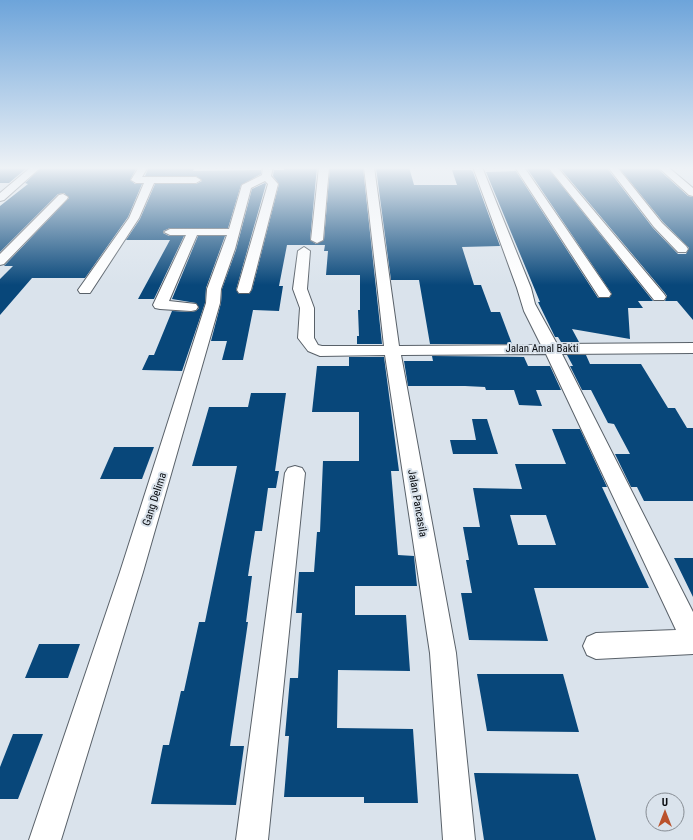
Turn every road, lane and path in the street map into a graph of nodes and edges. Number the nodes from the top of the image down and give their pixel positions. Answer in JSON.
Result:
{"nodes":[{"id":1,"x":54,"y":206,"type":"edge"},
{"id":2,"x":139,"y":206,"type":"edge"},
{"id":3,"x":241,"y":206,"type":"edge"},
{"id":4,"x":267,"y":206,"type":"edge"},
{"id":5,"x":320,"y":206,"type":"edge"},
{"id":6,"x":374,"y":206,"type":"edge"},
{"id":7,"x":491,"y":206,"type":"edge"},
{"id":8,"x":545,"y":206,"type":"edge"},
{"id":9,"x":584,"y":206,"type":"edge"},
{"id":10,"x":643,"y":206,"type":"edge"},
{"id":11,"x":170,"y":232,"type":"dead end"},
{"id":12,"x":192,"y":232,"type":"junction"},
{"id":13,"x":234,"y":232,"type":"junction"},
{"id":14,"x":317,"y":240,"type":"dead end"},
{"id":15,"x":682,"y":249,"type":"dead end"},
{"id":16,"x":304,"y":251,"type":"dead end"},
{"id":17,"x":0,"y":261,"type":"edge"},
{"id":18,"x":85,"y":290,"type":"dead end"},
{"id":19,"x":244,"y":290,"type":"dead end"},
{"id":20,"x":604,"y":294,"type":"dead end"},
{"id":21,"x":659,"y":297,"type":"dead end"},
{"id":22,"x":191,"y":307,"type":"dead end"},
{"id":23,"x":551,"y":348,"type":"junction"},
{"id":24,"x":693,"y":348,"type":"edge"},
{"id":25,"x":392,"y":349,"type":"junction"},
{"id":26,"x":295,"y":473,"type":"dead end"},
{"id":27,"x":693,"y":638,"type":"edge"},
{"id":28,"x":693,"y":642,"type":"edge"},
{"id":29,"x":596,"y":646,"type":"dead end"},
{"id":30,"x":45,"y":840,"type":"edge"},
{"id":31,"x":252,"y":840,"type":"edge"},
{"id":32,"x":458,"y":840,"type":"edge"}],
"edges":[{"from":1,"to":17,"type":"street"},
{"from":2,"to":18,"type":"street"},
{"from":3,"to":13,"type":"street","name":"Gang Delima"},
{"from":4,"to":19,"type":"street"},
{"from":5,"to":14,"type":"street"},
{"from":6,"to":25,"type":"street","name":"Jalan Pancasila"},
{"from":7,"to":23,"type":"street"},
{"from":8,"to":20,"type":"street"},
{"from":9,"to":21,"type":"street"},
{"from":10,"to":15,"type":"street"},
{"from":11,"to":12,"type":"street"},
{"from":12,"to":13,"type":"street"},
{"from":12,"to":22,"type":"street"},
{"from":13,"to":30,"type":"street","name":"Gang Delima"},
{"from":16,"to":25,"type":"street","name":"Jalan Amal Bakti"},
{"from":23,"to":24,"type":"street","name":"Jalan Amal Bakti"},
{"from":23,"to":25,"type":"street","name":"Jalan Amal Bakti"},
{"from":23,"to":27,"type":"street"},
{"from":25,"to":32,"type":"street","name":"Jalan Pancasila"},
{"from":26,"to":31,"type":"street"},
{"from":28,"to":29,"type":"street"}]}
